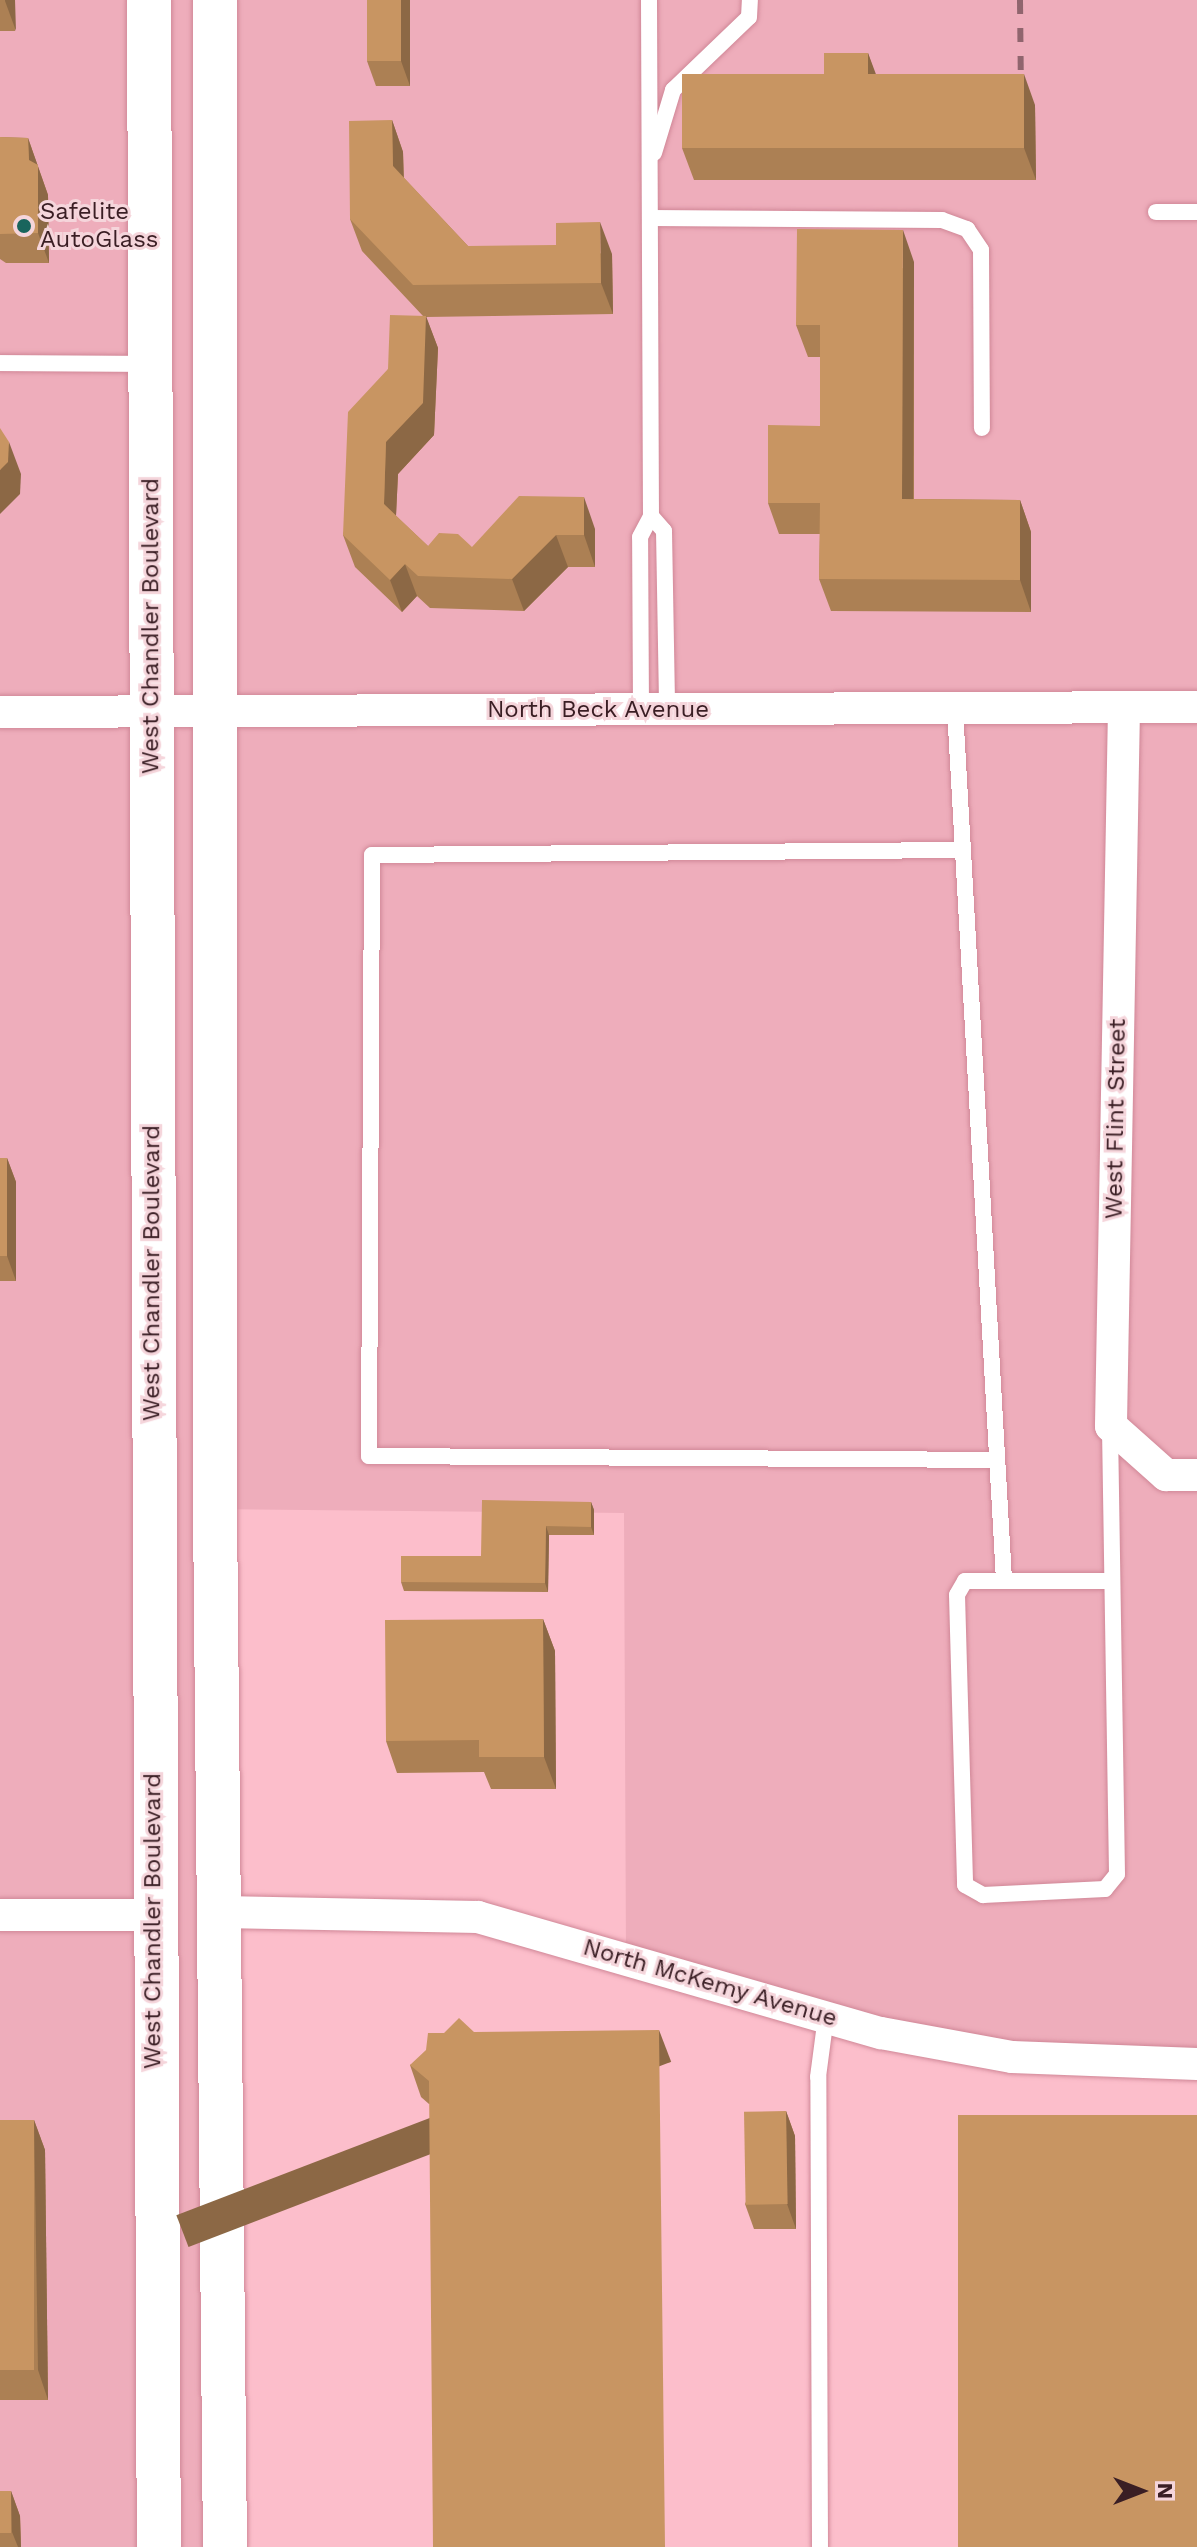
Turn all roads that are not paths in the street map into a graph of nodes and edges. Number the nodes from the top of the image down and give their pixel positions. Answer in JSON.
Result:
{"nodes":[{"id":1,"x":149,"y":0,"type":"edge"},
{"id":2,"x":215,"y":0,"type":"edge"},
{"id":3,"x":649,"y":0,"type":"edge"},
{"id":4,"x":750,"y":0,"type":"edge"},
{"id":5,"x":650,"y":170,"type":"junction"},
{"id":6,"x":1156,"y":212,"type":"dead end"},
{"id":7,"x":1197,"y":212,"type":"edge"},
{"id":8,"x":650,"y":218,"type":"junction"},
{"id":9,"x":151,"y":364,"type":"junction"},
{"id":10,"x":1,"y":365,"type":"edge"},
{"id":11,"x":982,"y":428,"type":"dead end"},
{"id":12,"x":651,"y":516,"type":"junction"},
{"id":13,"x":1197,"y":707,"type":"edge"},
{"id":14,"x":1124,"y":708,"type":"junction"},
{"id":15,"x":955,"y":709,"type":"junction"},
{"id":16,"x":654,"y":710,"type":"junction"},
{"id":17,"x":0,"y":712,"type":"edge"},
{"id":18,"x":151,"y":712,"type":"junction"},
{"id":19,"x":214,"y":712,"type":"junction"},
{"id":20,"x":961,"y":850,"type":"junction"},
{"id":21,"x":1111,"y":1426,"type":"junction"},
{"id":22,"x":997,"y":1460,"type":"junction"},
{"id":23,"x":1197,"y":1475,"type":"edge"},
{"id":24,"x":1004,"y":1581,"type":"junction"},
{"id":25,"x":1110,"y":1581,"type":"junction"},
{"id":26,"x":222,"y":1912,"type":"junction"},
{"id":27,"x":0,"y":1915,"type":"edge"},
{"id":28,"x":152,"y":1915,"type":"junction"},
{"id":29,"x":826,"y":2016,"type":"junction"},
{"id":30,"x":1197,"y":2064,"type":"edge"},
{"id":31,"x":159,"y":2547,"type":"edge"},
{"id":32,"x":225,"y":2547,"type":"edge"},
{"id":33,"x":820,"y":2547,"type":"edge"}],
"edges":[{"from":1,"to":9,"type":"main road","name":"West Chandler Boulevard"},
{"from":2,"to":19,"type":"main road"},
{"from":3,"to":5,"type":"lane"},
{"from":4,"to":5,"type":"lane"},
{"from":5,"to":8,"type":"lane"},
{"from":6,"to":7,"type":"lane"},
{"from":8,"to":11,"type":"lane"},
{"from":8,"to":12,"type":"lane"},
{"from":9,"to":10,"type":"lane"},
{"from":9,"to":18,"type":"main road","name":"West Chandler Boulevard"},
{"from":12,"to":16,"type":"lane"},
{"from":12,"to":16,"type":"lane"},
{"from":13,"to":14,"type":"street","name":"North Beck Avenue"},
{"from":14,"to":15,"type":"street","name":"North Beck Avenue"},
{"from":14,"to":21,"type":"street","name":"West Flint Street"},
{"from":15,"to":16,"type":"street","name":"North Beck Avenue"},
{"from":15,"to":20,"type":"lane"},
{"from":16,"to":19,"type":"street","name":"North Beck Avenue"},
{"from":17,"to":18,"type":"street","name":"North Beck Avenue"},
{"from":18,"to":19,"type":"street","name":"North Beck Avenue"},
{"from":18,"to":28,"type":"main road","name":"West Chandler Boulevard"},
{"from":19,"to":26,"type":"main road"},
{"from":20,"to":22,"type":"lane"},
{"from":20,"to":22,"type":"lane"},
{"from":21,"to":23,"type":"street"},
{"from":21,"to":25,"type":"lane"},
{"from":22,"to":24,"type":"lane"},
{"from":24,"to":25,"type":"lane"},
{"from":24,"to":25,"type":"lane"},
{"from":26,"to":29,"type":"street","name":"North McKemy Avenue"},
{"from":26,"to":32,"type":"main road"},
{"from":27,"to":28,"type":"street"},
{"from":28,"to":31,"type":"main road","name":"West Chandler Boulevard"},
{"from":29,"to":30,"type":"street","name":"North McKemy Avenue"},
{"from":29,"to":33,"type":"lane"}]}
